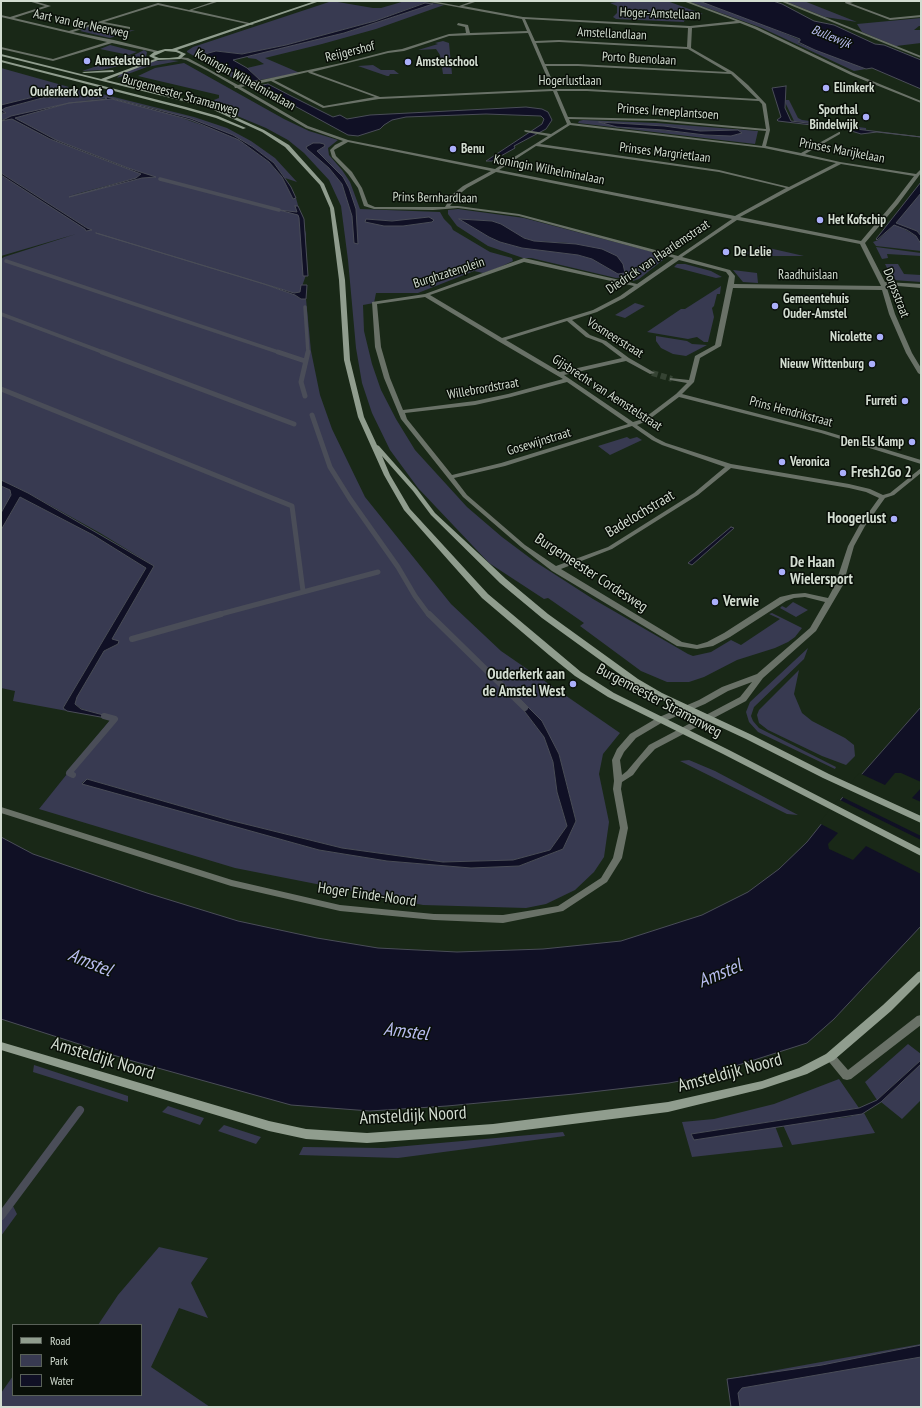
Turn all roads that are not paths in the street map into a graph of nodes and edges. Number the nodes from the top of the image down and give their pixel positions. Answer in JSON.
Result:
{"nodes":[{"id":1,"x":30,"y":1,"type":"edge"},
{"id":2,"x":162,"y":1,"type":"edge"},
{"id":3,"x":218,"y":1,"type":"edge"},
{"id":4,"x":318,"y":1,"type":"edge"},
{"id":5,"x":426,"y":1,"type":"edge"},
{"id":6,"x":476,"y":1,"type":"edge"},
{"id":7,"x":685,"y":1,"type":"edge"},
{"id":8,"x":782,"y":1,"type":"edge"},
{"id":9,"x":855,"y":1,"type":"edge"},
{"id":10,"x":158,"y":4,"type":"junction"},
{"id":11,"x":460,"y":7,"type":"junction"},
{"id":12,"x":190,"y":10,"type":"junction"},
{"id":13,"x":1,"y":16,"type":"edge"},
{"id":14,"x":921,"y":16,"type":"edge"},
{"id":15,"x":10,"y":18,"type":"junction"},
{"id":16,"x":523,"y":18,"type":"junction"},
{"id":17,"x":99,"y":22,"type":"junction"},
{"id":18,"x":740,"y":22,"type":"junction"},
{"id":19,"x":252,"y":24,"type":"junction"},
{"id":20,"x":458,"y":24,"type":"dead end"},
{"id":21,"x":690,"y":27,"type":"junction"},
{"id":22,"x":129,"y":28,"type":"dead end"},
{"id":23,"x":68,"y":32,"type":"junction"},
{"id":24,"x":530,"y":32,"type":"junction"},
{"id":25,"x":468,"y":34,"type":"junction"},
{"id":26,"x":114,"y":41,"type":"junction"},
{"id":27,"x":534,"y":42,"type":"junction"},
{"id":28,"x":1,"y":48,"type":"edge"},
{"id":29,"x":689,"y":48,"type":"junction"},
{"id":30,"x":173,"y":50,"type":"junction"},
{"id":31,"x":157,"y":52,"type":"junction"},
{"id":32,"x":1,"y":55,"type":"edge"},
{"id":33,"x":153,"y":57,"type":"junction"},
{"id":34,"x":921,"y":57,"type":"edge"},
{"id":35,"x":179,"y":58,"type":"junction"},
{"id":36,"x":158,"y":59,"type":"junction"},
{"id":37,"x":1,"y":62,"type":"edge"},
{"id":38,"x":544,"y":65,"type":"junction"},
{"id":39,"x":68,"y":71,"type":"junction"},
{"id":40,"x":113,"y":71,"type":"junction"},
{"id":41,"x":309,"y":72,"type":"junction"},
{"id":42,"x":732,"y":73,"type":"junction"},
{"id":43,"x":94,"y":77,"type":"junction"},
{"id":44,"x":102,"y":79,"type":"junction"},
{"id":45,"x":272,"y":80,"type":"junction"},
{"id":46,"x":84,"y":82,"type":"junction"},
{"id":47,"x":236,"y":86,"type":"junction"},
{"id":48,"x":554,"y":90,"type":"junction"},
{"id":49,"x":378,"y":98,"type":"junction"},
{"id":50,"x":761,"y":100,"type":"junction"},
{"id":51,"x":921,"y":102,"type":"edge"},
{"id":52,"x":566,"y":118,"type":"junction"},
{"id":53,"x":568,"y":124,"type":"junction"},
{"id":54,"x":768,"y":130,"type":"junction"},
{"id":55,"x":526,"y":131,"type":"dead end"},
{"id":56,"x":839,"y":133,"type":"dead end"},
{"id":57,"x":551,"y":135,"type":"junction"},
{"id":58,"x":347,"y":141,"type":"junction"},
{"id":59,"x":536,"y":145,"type":"junction"},
{"id":60,"x":764,"y":147,"type":"junction"},
{"id":61,"x":801,"y":155,"type":"junction"},
{"id":62,"x":298,"y":159,"type":"junction"},
{"id":63,"x":840,"y":163,"type":"junction"},
{"id":64,"x":496,"y":170,"type":"junction"},
{"id":65,"x":921,"y":170,"type":"edge"},
{"id":66,"x":917,"y":175,"type":"junction"},
{"id":67,"x":790,"y":188,"type":"junction"},
{"id":68,"x":446,"y":208,"type":"junction"},
{"id":69,"x":736,"y":218,"type":"junction"},
{"id":70,"x":862,"y":243,"type":"junction"},
{"id":71,"x":678,"y":257,"type":"junction"},
{"id":72,"x":884,"y":285,"type":"junction"},
{"id":73,"x":639,"y":286,"type":"junction"},
{"id":74,"x":731,"y":286,"type":"junction"},
{"id":75,"x":921,"y":286,"type":"edge"},
{"id":76,"x":426,"y":295,"type":"junction"},
{"id":77,"x":380,"y":301,"type":"joint"},
{"id":78,"x":568,"y":319,"type":"junction"},
{"id":79,"x":500,"y":340,"type":"junction"},
{"id":80,"x":627,"y":359,"type":"junction"},
{"id":81,"x":652,"y":373,"type":"tunnel mouth"},
{"id":82,"x":921,"y":373,"type":"edge"},
{"id":83,"x":559,"y":374,"type":"junction"},
{"id":84,"x":672,"y":379,"type":"tunnel mouth"},
{"id":85,"x":567,"y":380,"type":"junction"},
{"id":86,"x":691,"y":382,"type":"junction"},
{"id":87,"x":678,"y":395,"type":"junction"},
{"id":88,"x":401,"y":412,"type":"junction"},
{"id":89,"x":633,"y":425,"type":"junction"},
{"id":90,"x":372,"y":442,"type":"junction"},
{"id":91,"x":921,"y":462,"type":"edge"},
{"id":92,"x":730,"y":466,"type":"junction"},
{"id":93,"x":921,"y":470,"type":"edge"},
{"id":94,"x":450,"y":477,"type":"junction"},
{"id":95,"x":884,"y":497,"type":"junction"},
{"id":96,"x":555,"y":569,"type":"junction"},
{"id":97,"x":830,"y":601,"type":"junction"},
{"id":98,"x":760,"y":676,"type":"junction"},
{"id":99,"x":686,"y":708,"type":"junction"},
{"id":100,"x":660,"y":720,"type":"junction"},
{"id":101,"x":704,"y":720,"type":"junction"},
{"id":102,"x":682,"y":731,"type":"junction"},
{"id":103,"x":618,"y":781,"type":"junction"},
{"id":104,"x":1,"y":810,"type":"edge"},
{"id":105,"x":921,"y":820,"type":"edge"},
{"id":106,"x":921,"y":853,"type":"edge"},
{"id":107,"x":921,"y":975,"type":"edge"},
{"id":108,"x":921,"y":1019,"type":"edge"},
{"id":109,"x":1,"y":1046,"type":"edge"},
{"id":110,"x":830,"y":1057,"type":"junction"}],
"edges":[{"from":1,"to":15,"type":"street"},
{"from":2,"to":10,"type":"street"},
{"from":3,"to":12,"type":"street"},
{"from":4,"to":19,"type":"main road"},
{"from":5,"to":11,"type":"street","name":"Hoger-Amstellaan"},
{"from":6,"to":11,"type":"street"},
{"from":7,"to":18,"type":"street"},
{"from":8,"to":34,"type":"street"},
{"from":9,"to":14,"type":"street"},
{"from":10,"to":12,"type":"street"},
{"from":10,"to":17,"type":"street"},
{"from":11,"to":16,"type":"street","name":"Hoger-Amstellaan"},
{"from":12,"to":19,"type":"street"},
{"from":13,"to":15,"type":"street","name":"Aart van der Neerweg"},
{"from":15,"to":23,"type":"street","name":"Aart van der Neerweg"},
{"from":16,"to":21,"type":"street","name":"Hoger-Amstellaan"},
{"from":16,"to":24,"type":"street"},
{"from":17,"to":22,"type":"street"},
{"from":17,"to":23,"type":"street"},
{"from":18,"to":21,"type":"street","name":"Hoger-Amstellaan"},
{"from":18,"to":51,"type":"street"},
{"from":19,"to":30,"type":"main road"},
{"from":20,"to":25,"type":"street"},
{"from":21,"to":29,"type":"street"},
{"from":23,"to":26,"type":"street","name":"Aart van der Neerweg"},
{"from":24,"to":25,"type":"street","name":"Reijgershof"},
{"from":24,"to":27,"type":"street"},
{"from":25,"to":41,"type":"street","name":"Reijgershof"},
{"from":26,"to":28,"type":"street"},
{"from":26,"to":31,"type":"street","name":"Aart van der Neerweg"},
{"from":27,"to":29,"type":"street","name":"Amstellandlaan"},
{"from":27,"to":38,"type":"street"},
{"from":29,"to":42,"type":"street"},
{"from":30,"to":31,"type":"main road"},
{"from":30,"to":35,"type":"main road"},
{"from":31,"to":33,"type":"main road"},
{"from":32,"to":39,"type":"main road","name":"Burgemeester Stramanweg"},
{"from":33,"to":36,"type":"main road"},
{"from":33,"to":40,"type":"main road"},
{"from":35,"to":36,"type":"main road"},
{"from":35,"to":47,"type":"street","name":"Koningin Wilhelminalaan"},
{"from":36,"to":44,"type":"main road"},
{"from":37,"to":46,"type":"main road","name":"Burgemeester Stramanweg"},
{"from":38,"to":42,"type":"street","name":"Porto Buenolaan"},
{"from":38,"to":48,"type":"street"},
{"from":39,"to":40,"type":"main road"},
{"from":39,"to":43,"type":"main road","name":"Burgemeester Stramanweg"},
{"from":40,"to":43,"type":"main road"},
{"from":41,"to":45,"type":"street","name":"Reijgershof"},
{"from":41,"to":49,"type":"street","name":"Hogerlustlaan"},
{"from":42,"to":50,"type":"street"},
{"from":43,"to":44,"type":"main road","name":"Burgemeester Stramanweg"},
{"from":43,"to":46,"type":"main road"},
{"from":44,"to":46,"type":"main road"},
{"from":44,"to":62,"type":"main road","name":"Burgemeester Stramanweg"},
{"from":45,"to":47,"type":"street","name":"Reijgershof"},
{"from":45,"to":49,"type":"street","name":"Hogerlustlaan"},
{"from":46,"to":62,"type":"main road","name":"Burgemeester Stramanweg"},
{"from":47,"to":58,"type":"street","name":"Koningin Wilhelminalaan"},
{"from":48,"to":49,"type":"street","name":"Hogerlustlaan"},
{"from":48,"to":50,"type":"street","name":"Hogerlustlaan"},
{"from":48,"to":52,"type":"street"},
{"from":50,"to":54,"type":"street"},
{"from":52,"to":53,"type":"street"},
{"from":52,"to":54,"type":"street","name":"Prinses Ireneplantsoen"},
{"from":53,"to":57,"type":"street"},
{"from":53,"to":60,"type":"street","name":"Prinses Ireneplantsoen"},
{"from":54,"to":60,"type":"street"},
{"from":55,"to":57,"type":"street"},
{"from":56,"to":61,"type":"street"},
{"from":57,"to":59,"type":"street"},
{"from":58,"to":64,"type":"street","name":"Koningin Wilhelminalaan"},
{"from":58,"to":68,"type":"street","name":"Prins Bernhardlaan"},
{"from":59,"to":64,"type":"street"},
{"from":59,"to":67,"type":"street","name":"Prinses Margrietlaan"},
{"from":60,"to":61,"type":"street","name":"Prinses Marijkelaan"},
{"from":61,"to":63,"type":"street","name":"Prinses Marijkelaan"},
{"from":62,"to":90,"type":"main road","name":"Burgemeester Stramanweg"},
{"from":63,"to":66,"type":"street","name":"Prinses Marijkelaan"},
{"from":63,"to":67,"type":"street","name":"Diedrick van Haarlemstraat"},
{"from":64,"to":68,"type":"street"},
{"from":64,"to":69,"type":"street","name":"Koningin Wilhelminalaan"},
{"from":65,"to":66,"type":"street"},
{"from":66,"to":70,"type":"street"},
{"from":67,"to":69,"type":"street","name":"Diedrick van Haarlemstraat"},
{"from":68,"to":71,"type":"street","name":"Prins Bernhardlaan"},
{"from":69,"to":70,"type":"street","name":"Koningin Wilhelminalaan"},
{"from":69,"to":71,"type":"street","name":"Diedrick van Haarlemstraat"},
{"from":70,"to":72,"type":"street","name":"Dorpsstraat"},
{"from":71,"to":73,"type":"street","name":"Diedrick van Haarlemstraat"},
{"from":71,"to":74,"type":"street","name":"Prins Bernhardlaan"},
{"from":72,"to":74,"type":"street","name":"Raadhuislaan"},
{"from":72,"to":75,"type":"street","name":"Raadhuislaan"},
{"from":72,"to":82,"type":"street","name":"Dorpsstraat"},
{"from":73,"to":76,"type":"street","name":"Burghzatenplein"},
{"from":73,"to":78,"type":"street","name":"Diedrick van Haarlemstraat"},
{"from":74,"to":86,"type":"street"},
{"from":76,"to":77,"type":"street","name":"Burghzatenplein"},
{"from":76,"to":79,"type":"street","name":"Gijsbrecht van Aemstelstraat"},
{"from":77,"to":88,"type":"street","name":"Burgemeester Cordesweg"},
{"from":78,"to":79,"type":"street","name":"Diedrick van Haarlemstraat"},
{"from":78,"to":80,"type":"street","name":"Vosmeerstraat"},
{"from":79,"to":83,"type":"street","name":"Gijsbrecht van Aemstelstraat"},
{"from":80,"to":81,"type":"street","name":"Vosmeerstraat"},
{"from":80,"to":83,"type":"street"},
{"from":83,"to":85,"type":"street","name":"Gijsbrecht van Aemstelstraat"},
{"from":84,"to":86,"type":"street"},
{"from":85,"to":88,"type":"street","name":"Willebrordstraat"},
{"from":85,"to":89,"type":"street","name":"Gijsbrecht van Aemstelstraat"},
{"from":86,"to":87,"type":"street","name":"Gosewijnstraat"},
{"from":87,"to":89,"type":"street","name":"Gosewijnstraat"},
{"from":87,"to":91,"type":"street","name":"Prins Hendrikstraat"},
{"from":88,"to":94,"type":"street","name":"Burgemeester Cordesweg"},
{"from":89,"to":92,"type":"street","name":"Gijsbrecht van Aemstelstraat"},
{"from":89,"to":94,"type":"street","name":"Gosewijnstraat"},
{"from":90,"to":99,"type":"main road","name":"Burgemeester Stramanweg"},
{"from":90,"to":100,"type":"main road","name":"Burgemeester Stramanweg"},
{"from":92,"to":95,"type":"street","name":"Gijsbrecht van Aemstelstraat"},
{"from":92,"to":96,"type":"street","name":"Badelochstraat"},
{"from":93,"to":95,"type":"street"},
{"from":94,"to":96,"type":"street","name":"Burgemeester Cordesweg"},
{"from":95,"to":97,"type":"street"},
{"from":96,"to":97,"type":"street","name":"Burgemeester Cordesweg"},
{"from":97,"to":98,"type":"street"},
{"from":98,"to":99,"type":"street","name":"Hoger Einde-Noord"},
{"from":98,"to":101,"type":"street"},
{"from":99,"to":100,"type":"street","name":"Hoger Einde-Noord"},
{"from":99,"to":101,"type":"main road","name":"Burgemeester Stramanweg"},
{"from":100,"to":102,"type":"main road","name":"Burgemeester Stramanweg"},
{"from":100,"to":103,"type":"street","name":"Hoger Einde-Noord"},
{"from":101,"to":102,"type":"street"},
{"from":101,"to":105,"type":"main road","name":"Burgemeester Stramanweg"},
{"from":102,"to":103,"type":"street"},
{"from":102,"to":106,"type":"main road","name":"Burgemeester Stramanweg"},
{"from":103,"to":104,"type":"street","name":"Hoger Einde-Noord"},
{"from":107,"to":110,"type":"main road","name":"Amsteldijk Noord"},
{"from":108,"to":110,"type":"street"},
{"from":109,"to":110,"type":"main road","name":"Amsteldijk Noord"}]}
